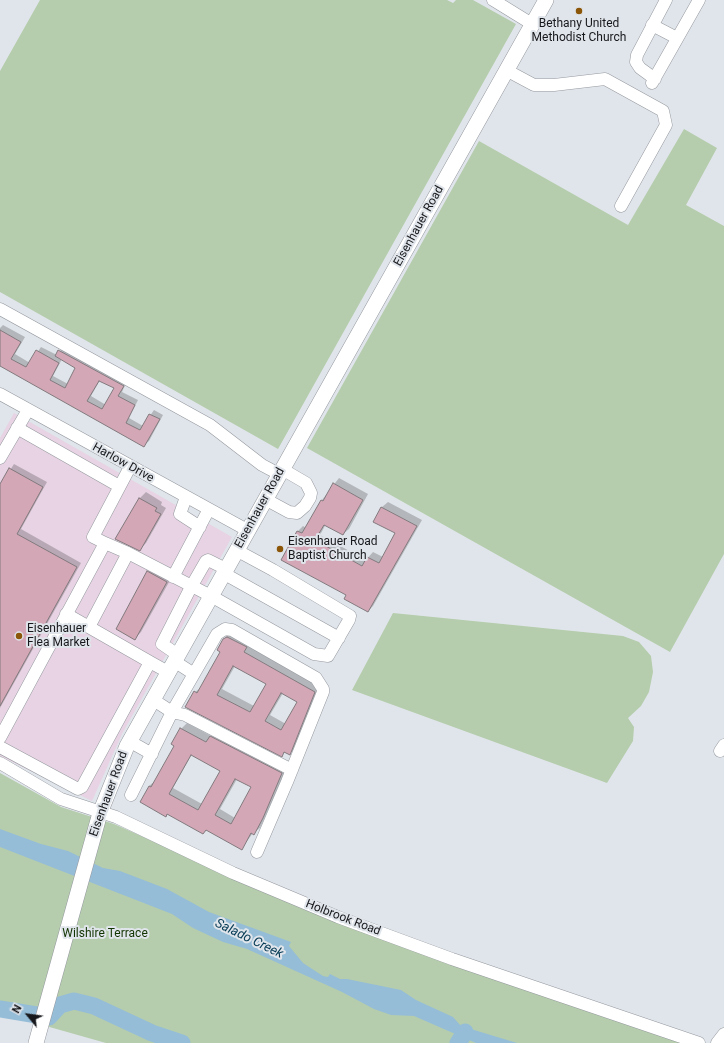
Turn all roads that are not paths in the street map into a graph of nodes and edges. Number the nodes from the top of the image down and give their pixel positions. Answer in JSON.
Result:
{"nodes":[{"id":1,"x":493,"y":0,"type":"edge"},
{"id":2,"x":546,"y":0,"type":"edge"},
{"id":3,"x":666,"y":0,"type":"edge"},
{"id":4,"x":699,"y":0,"type":"edge"},
{"id":5,"x":532,"y":24,"type":"junction"},
{"id":6,"x":652,"y":25,"type":"junction"},
{"id":7,"x":678,"y":38,"type":"junction"},
{"id":8,"x":506,"y":70,"type":"junction"},
{"id":9,"x":621,"y":206,"type":"dead end"},
{"id":10,"x":0,"y":309,"type":"edge"},
{"id":11,"x":0,"y":394,"type":"edge"},
{"id":12,"x":28,"y":410,"type":"junction"},
{"id":13,"x":17,"y":428,"type":"junction"},
{"id":14,"x":0,"y":458,"type":"edge"},
{"id":15,"x":130,"y":467,"type":"junction"},
{"id":16,"x":280,"y":471,"type":"junction"},
{"id":17,"x":119,"y":486,"type":"junction"},
{"id":18,"x":186,"y":497,"type":"junction"},
{"id":19,"x":265,"y":499,"type":"junction"},
{"id":20,"x":209,"y":509,"type":"junction"},
{"id":21,"x":200,"y":527,"type":"junction"},
{"id":22,"x":247,"y":530,"type":"junction"},
{"id":23,"x":105,"y":543,"type":"junction"},
{"id":24,"x":236,"y":550,"type":"junction"},
{"id":25,"x":128,"y":553,"type":"junction"},
{"id":26,"x":224,"y":571,"type":"junction"},
{"id":27,"x":173,"y":577,"type":"junction"},
{"id":28,"x":191,"y":587,"type":"junction"},
{"id":29,"x":211,"y":596,"type":"junction"},
{"id":30,"x":66,"y":614,"type":"junction"},
{"id":31,"x":89,"y":627,"type":"junction"},
{"id":32,"x":339,"y":638,"type":"junction"},
{"id":33,"x":150,"y":662,"type":"junction"},
{"id":34,"x":173,"y":662,"type":"junction"},
{"id":35,"x":194,"y":674,"type":"junction"},
{"id":36,"x":152,"y":699,"type":"junction"},
{"id":37,"x":172,"y":712,"type":"junction"},
{"id":38,"x":0,"y":738,"type":"edge"},
{"id":39,"x":129,"y":741,"type":"junction"},
{"id":40,"x":0,"y":747,"type":"edge"},
{"id":41,"x":152,"y":754,"type":"junction"},
{"id":42,"x":17,"y":757,"type":"junction"},
{"id":43,"x":5,"y":766,"type":"edge"},
{"id":44,"x":292,"y":770,"type":"junction"},
{"id":45,"x":131,"y":795,"type":"dead end"},
{"id":46,"x":98,"y":820,"type":"junction"},
{"id":47,"x":257,"y":852,"type":"dead end"},
{"id":48,"x":724,"y":1034,"type":"edge"},
{"id":49,"x":36,"y":1043,"type":"edge"},
{"id":50,"x":699,"y":1043,"type":"edge"},
{"id":51,"x":717,"y":1043,"type":"edge"}],
"edges":[{"from":1,"to":5,"type":"street"},
{"from":2,"to":5,"type":"main road","name":"Eisenhauer Road"},
{"from":3,"to":6,"type":"street"},
{"from":4,"to":7,"type":"street"},
{"from":5,"to":8,"type":"main road","name":"Eisenhauer Road"},
{"from":6,"to":7,"type":"street"},
{"from":6,"to":7,"type":"street"},
{"from":8,"to":9,"type":"street"},
{"from":8,"to":16,"type":"main road","name":"Eisenhauer Road"},
{"from":10,"to":16,"type":"street"},
{"from":11,"to":12,"type":"street","name":"Harlow Drive"},
{"from":12,"to":13,"type":"street"},
{"from":12,"to":15,"type":"street","name":"Harlow Drive"},
{"from":13,"to":14,"type":"street"},
{"from":13,"to":17,"type":"street"},
{"from":15,"to":17,"type":"street"},
{"from":15,"to":18,"type":"street","name":"Harlow Drive"},
{"from":16,"to":19,"type":"main road","name":"Eisenhauer Road"},
{"from":16,"to":19,"type":"street"},
{"from":17,"to":23,"type":"street"},
{"from":18,"to":20,"type":"street","name":"Harlow Drive"},
{"from":18,"to":21,"type":"street"},
{"from":19,"to":22,"type":"main road","name":"Eisenhauer Road"},
{"from":20,"to":21,"type":"street"},
{"from":20,"to":22,"type":"street","name":"Harlow Drive"},
{"from":21,"to":27,"type":"street"},
{"from":22,"to":24,"type":"main road","name":"Eisenhauer Road"},
{"from":23,"to":25,"type":"street"},
{"from":23,"to":30,"type":"street"},
{"from":24,"to":26,"type":"main road","name":"Eisenhauer Road"},
{"from":24,"to":32,"type":"street"},
{"from":25,"to":27,"type":"street"},
{"from":25,"to":31,"type":"street"},
{"from":26,"to":28,"type":"street"},
{"from":26,"to":29,"type":"main road","name":"Eisenhauer Road"},
{"from":26,"to":32,"type":"street"},
{"from":27,"to":28,"type":"street"},
{"from":28,"to":29,"type":"street"},
{"from":28,"to":34,"type":"street"},
{"from":29,"to":32,"type":"street"},
{"from":29,"to":34,"type":"main road","name":"Eisenhauer Road"},
{"from":30,"to":31,"type":"street"},
{"from":30,"to":38,"type":"street"},
{"from":31,"to":33,"type":"street"},
{"from":33,"to":34,"type":"street"},
{"from":33,"to":42,"type":"street"},
{"from":34,"to":35,"type":"street"},
{"from":34,"to":36,"type":"main road","name":"Eisenhauer Road"},
{"from":35,"to":37,"type":"street"},
{"from":35,"to":44,"type":"street"},
{"from":36,"to":37,"type":"street"},
{"from":36,"to":39,"type":"main road","name":"Eisenhauer Road"},
{"from":37,"to":41,"type":"street"},
{"from":37,"to":44,"type":"street"},
{"from":39,"to":41,"type":"street"},
{"from":39,"to":46,"type":"main road","name":"Eisenhauer Road"},
{"from":40,"to":42,"type":"street"},
{"from":41,"to":45,"type":"street"},
{"from":42,"to":43,"type":"street"},
{"from":43,"to":46,"type":"street","name":"Holbrook Road"},
{"from":44,"to":47,"type":"street"},
{"from":46,"to":49,"type":"main road","name":"Eisenhauer Road"},
{"from":46,"to":50,"type":"street","name":"Holbrook Road"},
{"from":48,"to":51,"type":"street"}]}
